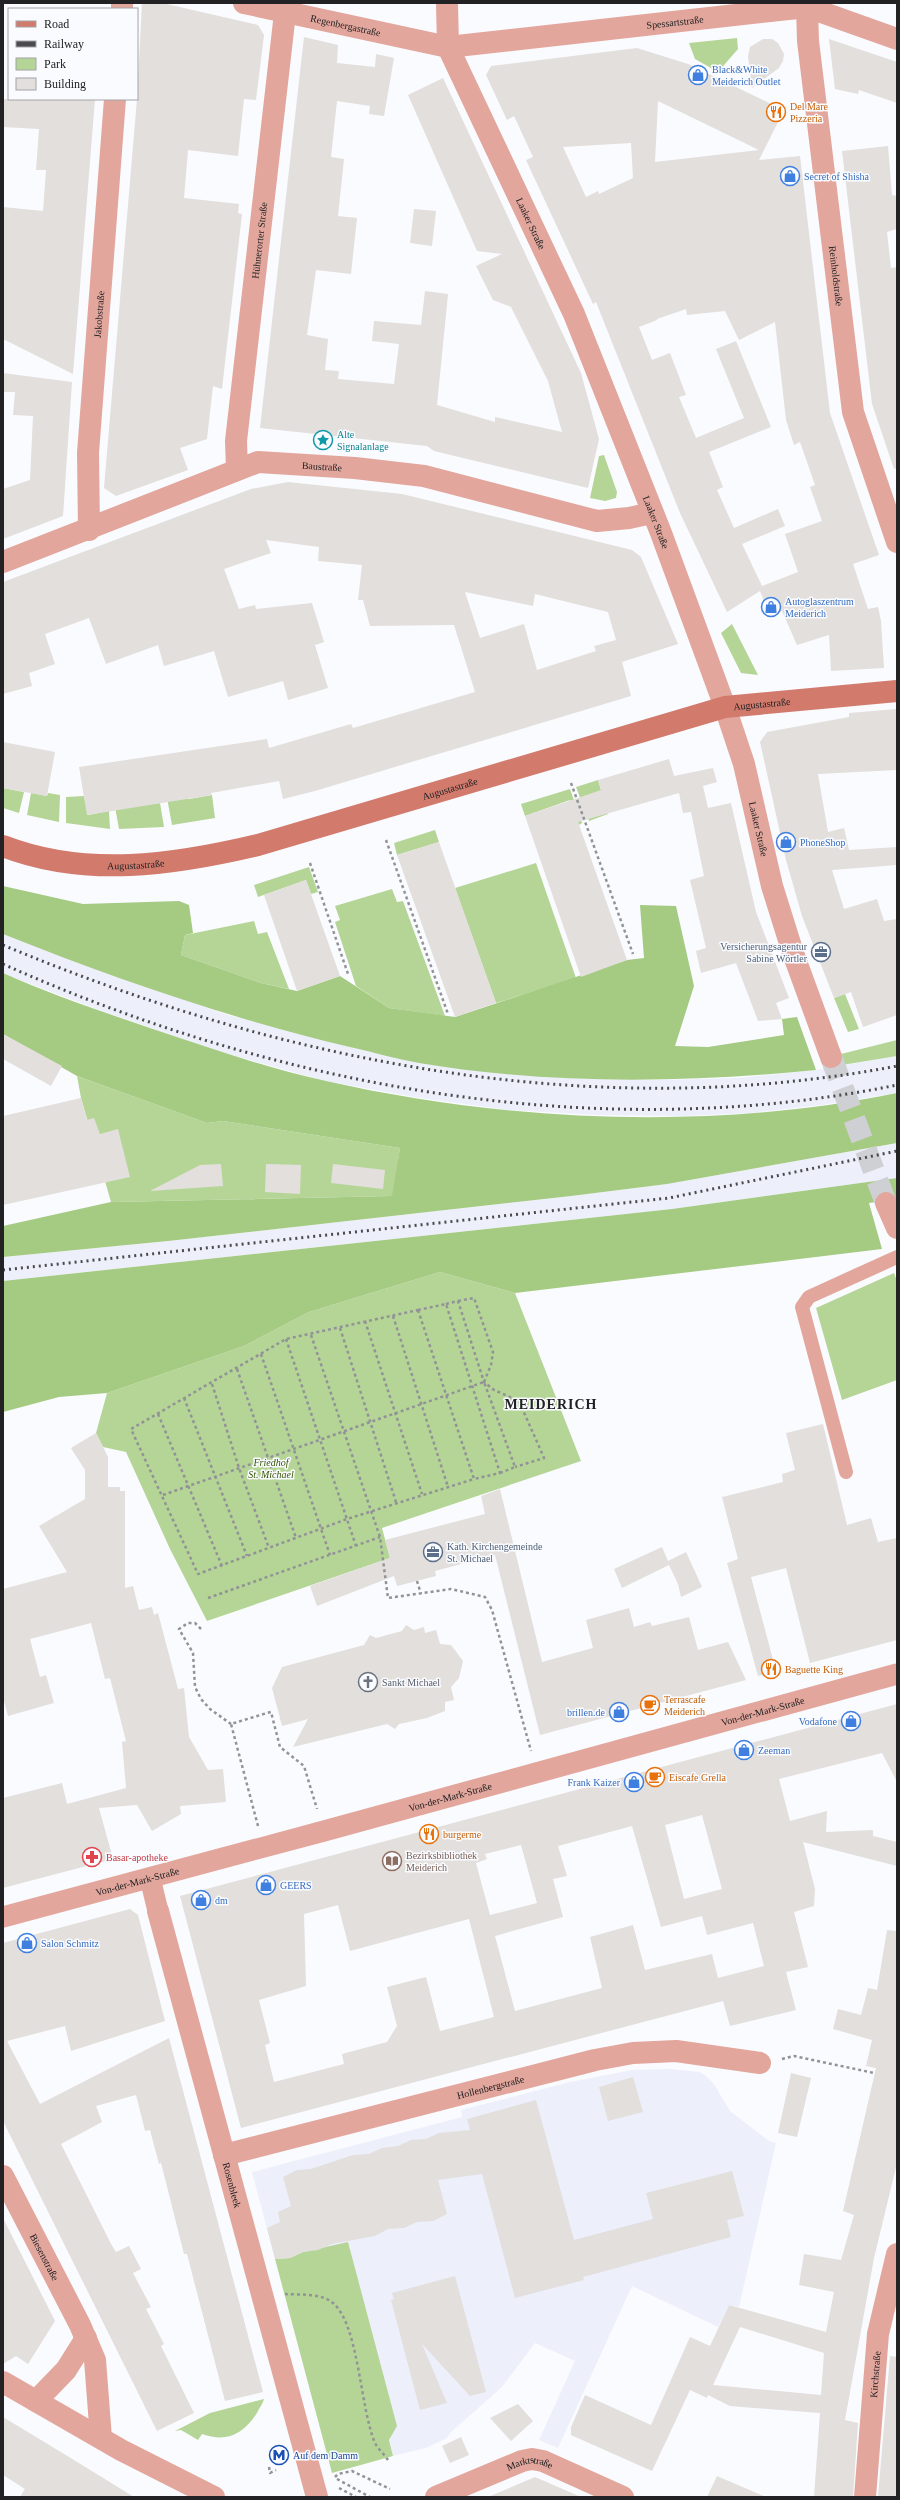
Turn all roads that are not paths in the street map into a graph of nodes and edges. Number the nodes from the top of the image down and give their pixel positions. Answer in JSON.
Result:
{"nodes":[{"id":1,"x":244,"y":3,"type":"edge"},
{"id":2,"x":447,"y":3,"type":"edge"},
{"id":3,"x":808,"y":5,"type":"edge"},
{"id":4,"x":285,"y":13,"type":"junction"},
{"id":5,"x":897,"y":38,"type":"edge"},
{"id":6,"x":448,"y":47,"type":"junction"},
{"id":7,"x":115,"y":100,"type":"edge"},
{"id":8,"x":237,"y":469,"type":"junction"},
{"id":9,"x":652,"y":513,"type":"junction"},
{"id":10,"x":89,"y":530,"type":"junction"},
{"id":11,"x":897,"y":542,"type":"edge"},
{"id":12,"x":3,"y":562,"type":"edge"},
{"id":13,"x":897,"y":691,"type":"edge"},
{"id":14,"x":725,"y":706,"type":"junction"},
{"id":15,"x":3,"y":846,"type":"edge"},
{"id":16,"x":831,"y":1057,"type":"tunnel mouth"},
{"id":17,"x":886,"y":1203,"type":"tunnel mouth"},
{"id":18,"x":897,"y":1228,"type":"edge"},
{"id":19,"x":897,"y":1257,"type":"edge"},
{"id":20,"x":846,"y":1472,"type":"dead end"},
{"id":21,"x":897,"y":1674,"type":"edge"},
{"id":22,"x":150,"y":1878,"type":"junction"},
{"id":23,"x":158,"y":1911,"type":"joint"},
{"id":24,"x":3,"y":1917,"type":"edge"},
{"id":25,"x":760,"y":2063,"type":"road end"},
{"id":26,"x":224,"y":2155,"type":"junction"},
{"id":27,"x":3,"y":2176,"type":"edge"},
{"id":28,"x":897,"y":2254,"type":"edge"},
{"id":29,"x":86,"y":2338,"type":"junction"},
{"id":30,"x":3,"y":2382,"type":"edge"},
{"id":31,"x":36,"y":2401,"type":"junction"},
{"id":32,"x":101,"y":2438,"type":"junction"},
{"id":33,"x":320,"y":2492,"type":"edge"},
{"id":34,"x":214,"y":2497,"type":"edge"},
{"id":35,"x":436,"y":2497,"type":"edge"},
{"id":36,"x":623,"y":2497,"type":"edge"},
{"id":37,"x":865,"y":2497,"type":"edge"}],
"edges":[{"from":1,"to":4,"type":"street","name":"Regenbergastraße"},
{"from":2,"to":6,"type":"street","name":"Laaker Straße"},
{"from":3,"to":5,"type":"street","name":"Spessartstraße"},
{"from":3,"to":6,"type":"street","name":"Spessartstraße"},
{"from":3,"to":11,"type":"street","name":"Reinholdstraße"},
{"from":4,"to":6,"type":"street","name":"Regenbergastraße"},
{"from":4,"to":8,"type":"street","name":"Hühnerorter Straße"},
{"from":6,"to":9,"type":"street","name":"Laaker Straße"},
{"from":7,"to":10,"type":"street","name":"Jakobstraße"},
{"from":8,"to":9,"type":"street","name":"Baustraße"},
{"from":8,"to":10,"type":"street","name":"Baustraße"},
{"from":9,"to":14,"type":"street","name":"Laaker Straße"},
{"from":10,"to":12,"type":"street","name":"Baustraße"},
{"from":13,"to":14,"type":"main road","name":"Augustastraße"},
{"from":14,"to":15,"type":"main road","name":"Augustastraße"},
{"from":14,"to":16,"type":"street","name":"Laaker Straße"},
{"from":17,"to":18,"type":"street"},
{"from":19,"to":20,"type":"lane"},
{"from":21,"to":22,"type":"street","name":"Von-der-Mark-Straße"},
{"from":22,"to":23,"type":"street","name":"Rosenbleek"},
{"from":22,"to":24,"type":"street","name":"Von-der-Mark-Straße"},
{"from":23,"to":26,"type":"street","name":"Rosenbleek"},
{"from":25,"to":26,"type":"street","name":"Hollenbergstraße"},
{"from":26,"to":33,"type":"street","name":"Rosenbleek"},
{"from":27,"to":29,"type":"street","name":"Biesenstraße"},
{"from":28,"to":37,"type":"street","name":"Kirchstraße"},
{"from":29,"to":31,"type":"street"},
{"from":29,"to":32,"type":"street","name":"Biesenstraße"},
{"from":30,"to":31,"type":"street"},
{"from":31,"to":32,"type":"street"},
{"from":32,"to":34,"type":"street"},
{"from":35,"to":36,"type":"street","name":"Marktstraße"}]}
